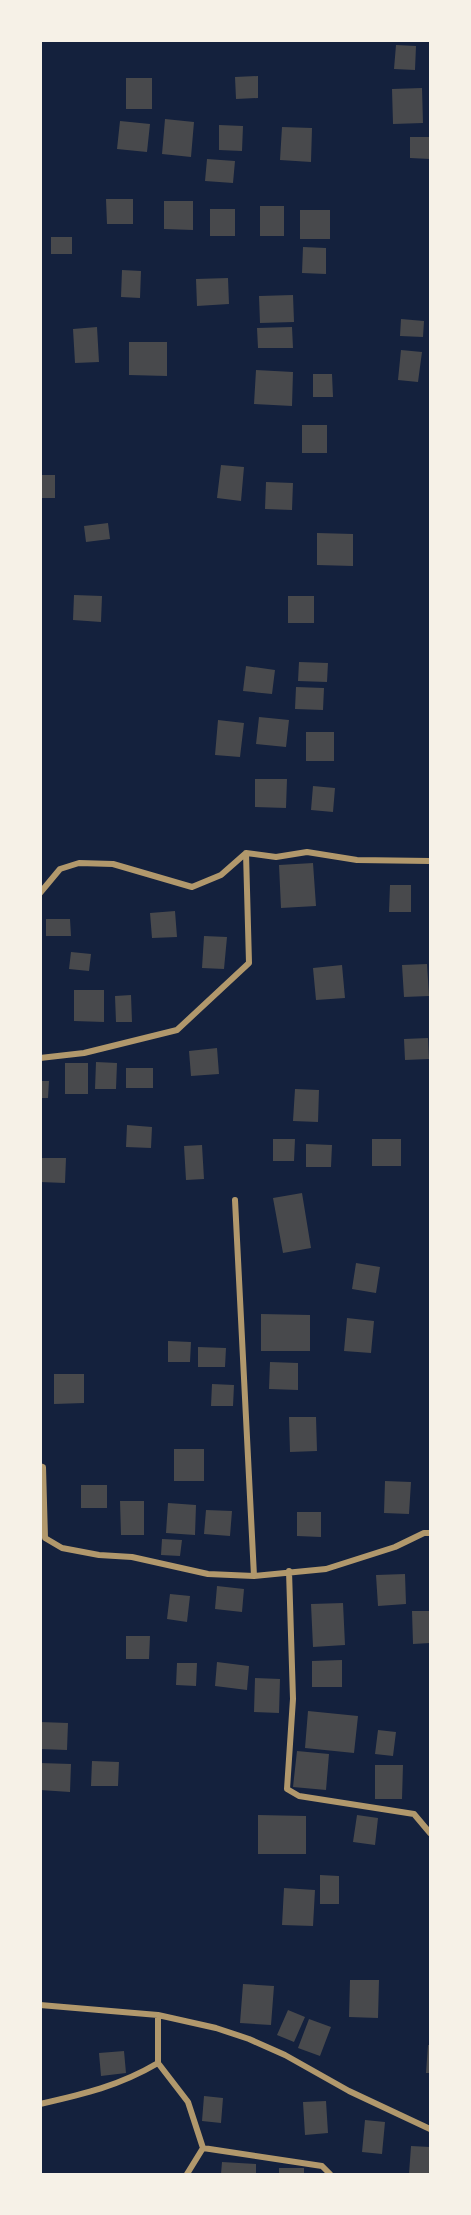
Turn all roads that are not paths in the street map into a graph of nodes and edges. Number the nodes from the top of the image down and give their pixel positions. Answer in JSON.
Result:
{"nodes":[{"id":1,"x":246,"y":853,"type":"junction"},
{"id":2,"x":430,"y":861,"type":"edge"},
{"id":3,"x":40,"y":893,"type":"edge"},
{"id":4,"x":40,"y":1058,"type":"edge"},
{"id":5,"x":235,"y":1200,"type":"dead end"},
{"id":6,"x":40,"y":1466,"type":"edge"},
{"id":7,"x":430,"y":1533,"type":"edge"},
{"id":8,"x":43,"y":1539,"type":"edge"},
{"id":9,"x":289,"y":1571,"type":"junction"},
{"id":10,"x":254,"y":1576,"type":"junction"},
{"id":11,"x":430,"y":1833,"type":"edge"},
{"id":12,"x":40,"y":2005,"type":"edge"},
{"id":13,"x":159,"y":2014,"type":"junction"},
{"id":14,"x":158,"y":2063,"type":"junction"},
{"id":15,"x":40,"y":2104,"type":"edge"},
{"id":16,"x":430,"y":2129,"type":"edge"},
{"id":17,"x":203,"y":2148,"type":"junction"},
{"id":18,"x":187,"y":2175,"type":"edge"},
{"id":19,"x":330,"y":2175,"type":"edge"}],
"edges":[{"from":1,"to":2,"type":"street"},
{"from":1,"to":3,"type":"street"},
{"from":1,"to":4,"type":"street"},
{"from":5,"to":10,"type":"street"},
{"from":6,"to":8,"type":"street"},
{"from":7,"to":9,"type":"street"},
{"from":8,"to":10,"type":"street"},
{"from":9,"to":10,"type":"street"},
{"from":9,"to":11,"type":"street"},
{"from":12,"to":13,"type":"street"},
{"from":13,"to":14,"type":"street"},
{"from":13,"to":16,"type":"street"},
{"from":14,"to":15,"type":"street"},
{"from":14,"to":17,"type":"street"},
{"from":17,"to":18,"type":"street"},
{"from":17,"to":19,"type":"street"}]}
